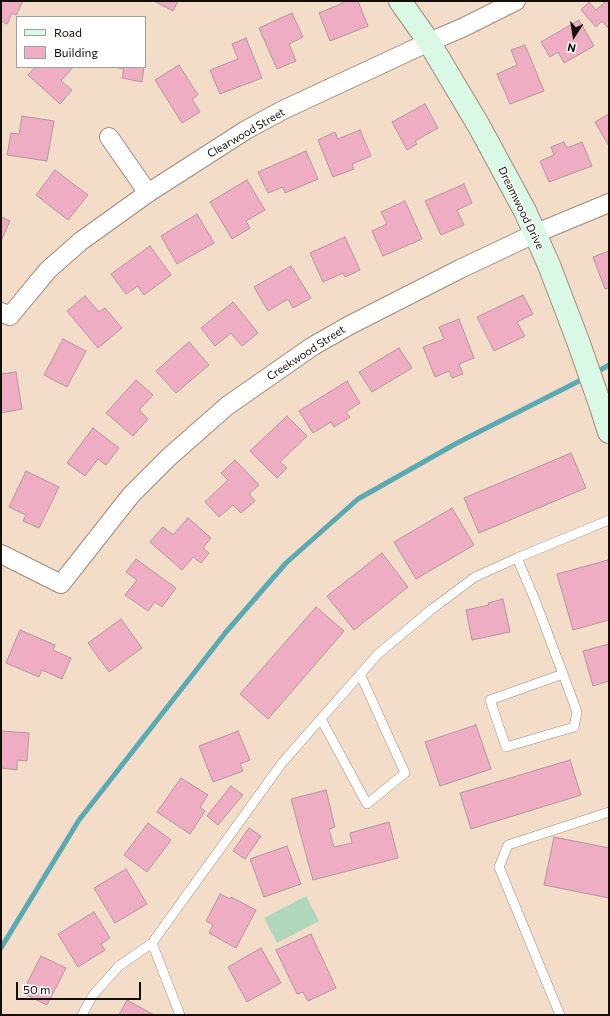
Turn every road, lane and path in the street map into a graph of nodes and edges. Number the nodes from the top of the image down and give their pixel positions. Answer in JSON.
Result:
{"nodes":[{"id":1,"x":400,"y":1,"type":"edge"},
{"id":2,"x":516,"y":1,"type":"edge"},
{"id":3,"x":428,"y":42,"type":"junction"},
{"id":4,"x":109,"y":137,"type":"dead end"},
{"id":5,"x":148,"y":193,"type":"junction"},
{"id":6,"x":609,"y":203,"type":"edge"},
{"id":7,"x":534,"y":234,"type":"junction"},
{"id":8,"x":6,"y":314,"type":"edge"},
{"id":9,"x":609,"y":432,"type":"edge"},
{"id":10,"x":608,"y":520,"type":"edge"},
{"id":11,"x":1,"y":554,"type":"edge"},
{"id":12,"x":517,"y":558,"type":"junction"},
{"id":13,"x":360,"y":674,"type":"junction"},
{"id":14,"x":562,"y":674,"type":"junction"},
{"id":15,"x":321,"y":719,"type":"junction"},
{"id":16,"x":609,"y":812,"type":"edge"},
{"id":17,"x":152,"y":942,"type":"junction"},
{"id":18,"x":82,"y":1015,"type":"edge"},
{"id":19,"x":180,"y":1015,"type":"edge"},
{"id":20,"x":560,"y":1015,"type":"edge"}],
"edges":[{"from":1,"to":3,"type":"street","name":"Dreamwood Drive"},
{"from":2,"to":3,"type":"street","name":"Clearwood Street"},
{"from":3,"to":5,"type":"street","name":"Clearwood Street"},
{"from":3,"to":7,"type":"street","name":"Dreamwood Drive"},
{"from":4,"to":5,"type":"street"},
{"from":5,"to":8,"type":"street","name":"Clearwood Street"},
{"from":6,"to":7,"type":"street","name":"Creekwood Street"},
{"from":7,"to":9,"type":"street","name":"Dreamwood Drive"},
{"from":7,"to":11,"type":"street","name":"Creekwood Street"},
{"from":10,"to":12,"type":"lane"},
{"from":12,"to":13,"type":"lane"},
{"from":12,"to":14,"type":"lane"},
{"from":13,"to":15,"type":"lane"},
{"from":13,"to":15,"type":"lane"},
{"from":14,"to":14,"type":"lane"},
{"from":15,"to":17,"type":"lane"},
{"from":16,"to":20,"type":"lane"},
{"from":17,"to":18,"type":"lane"},
{"from":17,"to":19,"type":"lane"}]}
